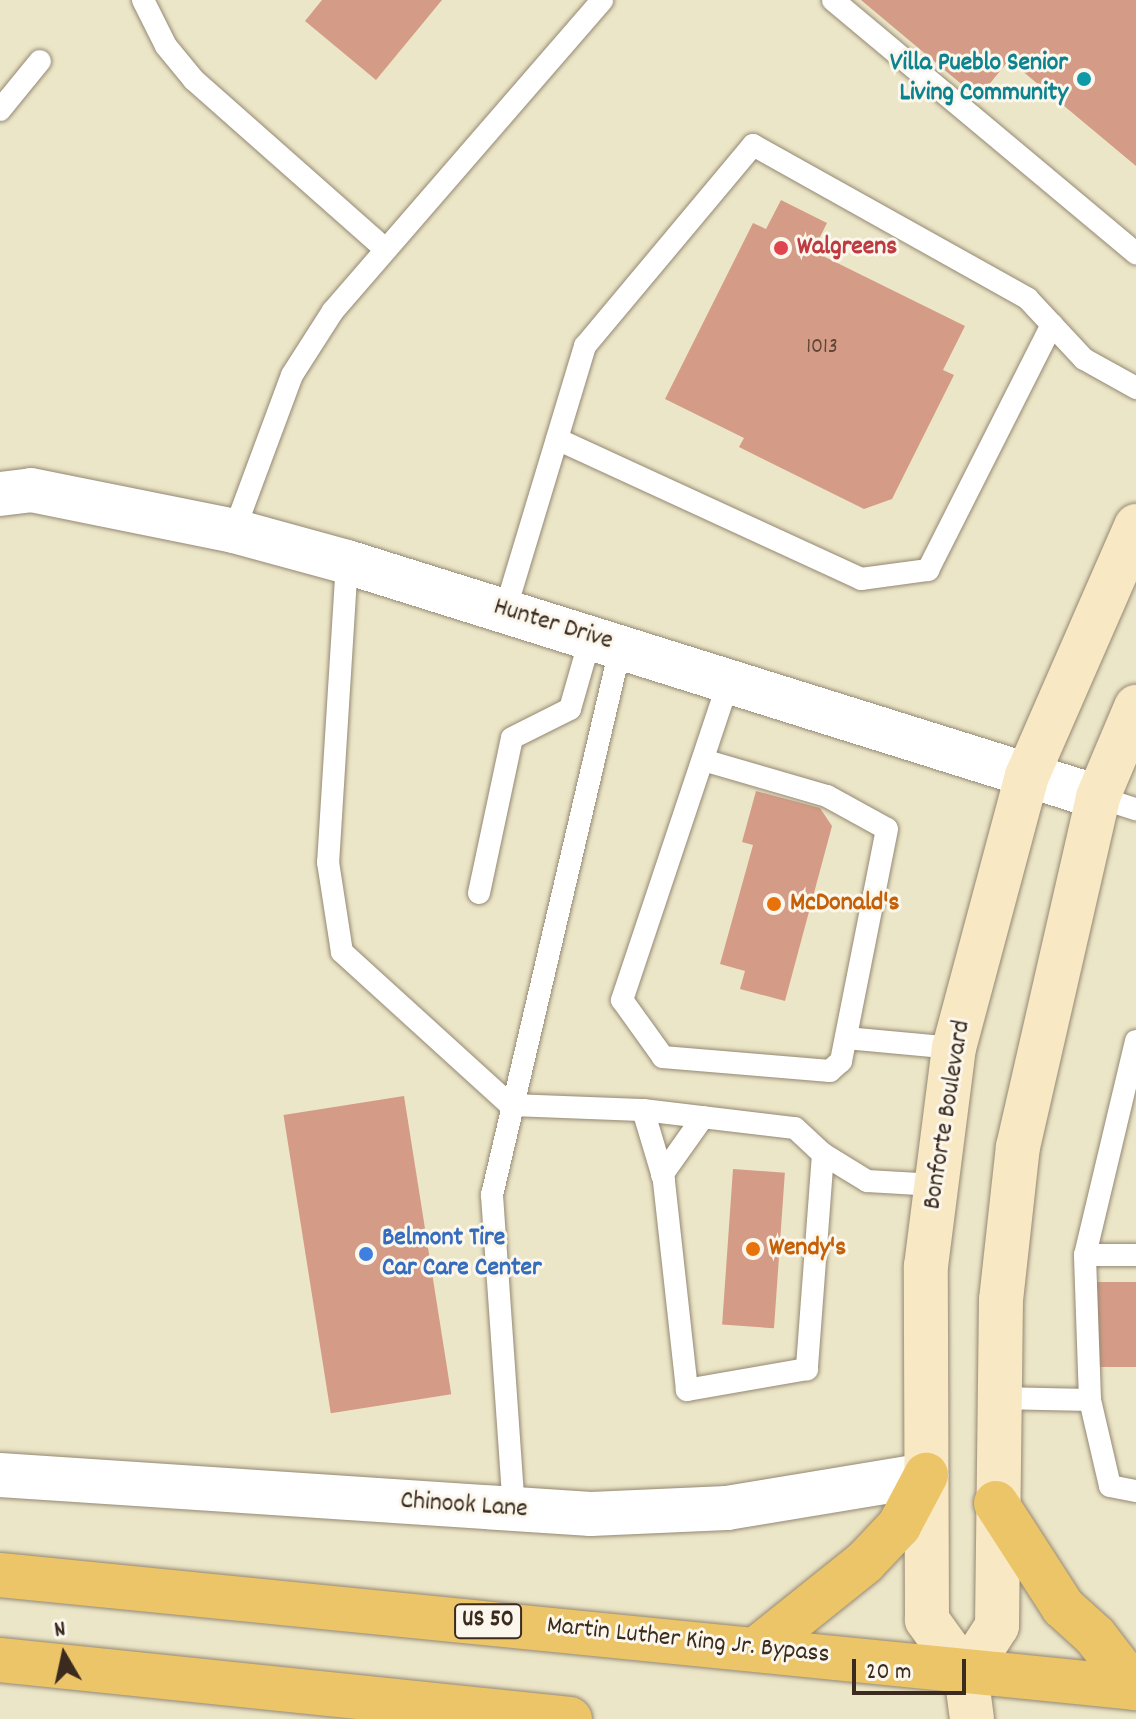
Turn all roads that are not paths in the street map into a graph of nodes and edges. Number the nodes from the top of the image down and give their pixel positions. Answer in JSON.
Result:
{"nodes":[{"id":1,"x":143,"y":0,"type":"edge"},
{"id":2,"x":602,"y":0,"type":"edge"},
{"id":3,"x":833,"y":0,"type":"edge"},
{"id":4,"x":40,"y":61,"type":"dead end"},
{"id":5,"x":0,"y":110,"type":"edge"},
{"id":6,"x":384,"y":248,"type":"junction"},
{"id":7,"x":1136,"y":253,"type":"edge"},
{"id":8,"x":1052,"y":325,"type":"junction"},
{"id":9,"x":1136,"y":388,"type":"edge"},
{"id":10,"x":557,"y":439,"type":"junction"},
{"id":11,"x":0,"y":494,"type":"edge"},
{"id":12,"x":1136,"y":526,"type":"edge"},
{"id":13,"x":234,"y":531,"type":"junction"},
{"id":14,"x":347,"y":562,"type":"junction"},
{"id":15,"x":505,"y":611,"type":"junction"},
{"id":16,"x":606,"y":641,"type":"junction"},
{"id":17,"x":730,"y":678,"type":"junction"},
{"id":18,"x":1136,"y":707,"type":"edge"},
{"id":19,"x":703,"y":760,"type":"junction"},
{"id":20,"x":1027,"y":776,"type":"junction"},
{"id":21,"x":1117,"y":803,"type":"edge"},
{"id":22,"x":479,"y":893,"type":"dead end"},
{"id":23,"x":846,"y":1038,"type":"junction"},
{"id":24,"x":1136,"y":1041,"type":"edge"},
{"id":25,"x":954,"y":1048,"type":"junction"},
{"id":26,"x":510,"y":1105,"type":"junction"},
{"id":27,"x":643,"y":1110,"type":"junction"},
{"id":28,"x":703,"y":1117,"type":"junction"},
{"id":29,"x":823,"y":1154,"type":"junction"},
{"id":30,"x":662,"y":1175,"type":"junction"},
{"id":31,"x":936,"y":1185,"type":"junction"},
{"id":32,"x":1085,"y":1255,"type":"junction"},
{"id":33,"x":1136,"y":1255,"type":"edge"},
{"id":34,"x":997,"y":1398,"type":"junction"},
{"id":35,"x":1090,"y":1400,"type":"junction"},
{"id":36,"x":0,"y":1475,"type":"edge"},
{"id":37,"x":926,"y":1475,"type":"junction"},
{"id":38,"x":1136,"y":1491,"type":"edge"},
{"id":39,"x":996,"y":1503,"type":"junction"},
{"id":40,"x":514,"y":1510,"type":"junction"},
{"id":41,"x":0,"y":1575,"type":"edge"},
{"id":42,"x":759,"y":1647,"type":"junction"},
{"id":43,"x":0,"y":1660,"type":"edge"},
{"id":44,"x":966,"y":1674,"type":"junction"},
{"id":45,"x":1135,"y":1688,"type":"edge"},
{"id":46,"x":570,"y":1719,"type":"edge"},
{"id":47,"x":972,"y":1719,"type":"edge"}],
"edges":[{"from":1,"to":6,"type":"lane"},
{"from":2,"to":6,"type":"lane"},
{"from":3,"to":7,"type":"lane"},
{"from":4,"to":5,"type":"lane"},
{"from":6,"to":13,"type":"lane"},
{"from":8,"to":9,"type":"lane"},
{"from":8,"to":10,"type":"lane"},
{"from":8,"to":10,"type":"lane"},
{"from":10,"to":15,"type":"lane"},
{"from":11,"to":13,"type":"street","name":"Hunter Drive"},
{"from":12,"to":20,"type":"main road","name":"Bonforte Boulevard"},
{"from":13,"to":14,"type":"street","name":"Hunter Drive"},
{"from":14,"to":15,"type":"street","name":"Hunter Drive"},
{"from":14,"to":26,"type":"lane"},
{"from":15,"to":16,"type":"street","name":"Hunter Drive"},
{"from":16,"to":17,"type":"street","name":"Hunter Drive"},
{"from":16,"to":22,"type":"lane"},
{"from":16,"to":26,"type":"lane"},
{"from":17,"to":19,"type":"lane"},
{"from":17,"to":20,"type":"street","name":"Hunter Drive"},
{"from":18,"to":21,"type":"main road"},
{"from":19,"to":23,"type":"lane"},
{"from":19,"to":23,"type":"lane"},
{"from":20,"to":21,"type":"street","name":"Hunter Drive"},
{"from":20,"to":25,"type":"main road","name":"Bonforte Boulevard"},
{"from":21,"to":34,"type":"main road"},
{"from":23,"to":25,"type":"lane"},
{"from":24,"to":32,"type":"lane"},
{"from":25,"to":31,"type":"main road","name":"Bonforte Boulevard"},
{"from":26,"to":27,"type":"lane"},
{"from":26,"to":40,"type":"lane"},
{"from":27,"to":28,"type":"lane"},
{"from":27,"to":30,"type":"lane"},
{"from":28,"to":29,"type":"lane"},
{"from":28,"to":30,"type":"lane"},
{"from":29,"to":30,"type":"lane"},
{"from":29,"to":31,"type":"lane"},
{"from":31,"to":37,"type":"main road","name":"Bonforte Boulevard"},
{"from":32,"to":33,"type":"lane"},
{"from":32,"to":35,"type":"lane"},
{"from":34,"to":35,"type":"lane"},
{"from":34,"to":39,"type":"main road"},
{"from":35,"to":38,"type":"lane"},
{"from":36,"to":40,"type":"street","name":"Chinook Lane"},
{"from":37,"to":40,"type":"street","name":"Chinook Lane"},
{"from":37,"to":42,"type":"highway"},
{"from":37,"to":44,"type":"main road","name":"Bonforte Boulevard"},
{"from":39,"to":44,"type":"main road"},
{"from":39,"to":45,"type":"highway"},
{"from":41,"to":42,"type":"highway","name":"Martin Luther King Jr. Bypass","number":"US 50"},
{"from":42,"to":44,"type":"highway","name":"Martin Luther King Jr. Bypass","number":"US 50"},
{"from":43,"to":46,"type":"highway"},
{"from":44,"to":45,"type":"highway","name":"Martin Luther King Jr. Bypass","number":"US 50"},
{"from":44,"to":47,"type":"main road","name":"Bonforte Boulevard"}]}
